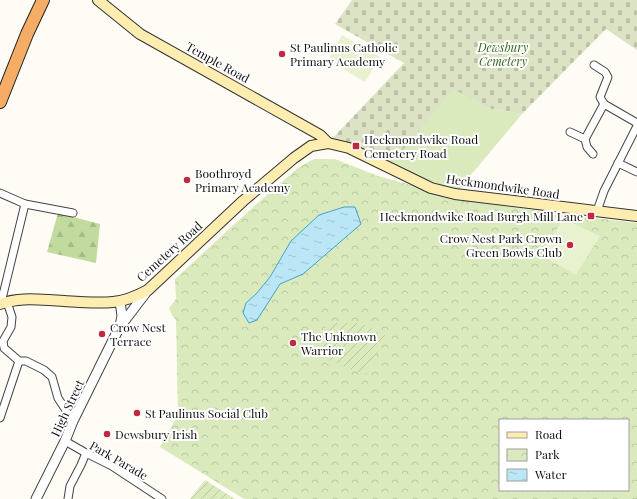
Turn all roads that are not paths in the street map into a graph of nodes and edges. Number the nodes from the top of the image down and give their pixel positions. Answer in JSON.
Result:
{"nodes":[{"id":1,"x":43,"y":0,"type":"edge"},
{"id":2,"x":98,"y":0,"type":"edge"},
{"id":3,"x":594,"y":65,"type":"dead end"},
{"id":4,"x":0,"y":100,"type":"edge"},
{"id":5,"x":604,"y":104,"type":"junction"},
{"id":6,"x":637,"y":124,"type":"edge"},
{"id":7,"x":570,"y":132,"type":"dead end"},
{"id":8,"x":585,"y":139,"type":"junction"},
{"id":9,"x":328,"y":143,"type":"junction"},
{"id":10,"x":593,"y":154,"type":"dead end"},
{"id":11,"x":618,"y":163,"type":"junction"},
{"id":12,"x":637,"y":172,"type":"edge"},
{"id":13,"x":0,"y":193,"type":"edge"},
{"id":14,"x":25,"y":204,"type":"junction"},
{"id":15,"x":597,"y":211,"type":"junction"},
{"id":16,"x":73,"y":213,"type":"dead end"},
{"id":17,"x":637,"y":216,"type":"edge"},
{"id":18,"x":148,"y":290,"type":"junction"},
{"id":19,"x":120,"y":301,"type":"junction"},
{"id":20,"x":3,"y":303,"type":"edge"},
{"id":21,"x":119,"y":328,"type":"junction"},
{"id":22,"x":2,"y":349,"type":"edge"},
{"id":23,"x":19,"y":361,"type":"junction"},
{"id":24,"x":0,"y":418,"type":"edge"},
{"id":25,"x":73,"y":421,"type":"junction"},
{"id":26,"x":65,"y":441,"type":"junction"},
{"id":27,"x":86,"y":453,"type":"junction"},
{"id":28,"x":36,"y":499,"type":"edge"},
{"id":29,"x":68,"y":499,"type":"edge"},
{"id":30,"x":162,"y":499,"type":"edge"}],
"edges":[{"from":1,"to":4,"type":"highway"},
{"from":2,"to":9,"type":"main road","name":"Temple Road"},
{"from":3,"to":5,"type":"street"},
{"from":5,"to":6,"type":"street"},
{"from":5,"to":8,"type":"street"},
{"from":6,"to":11,"type":"street"},
{"from":7,"to":8,"type":"street"},
{"from":8,"to":10,"type":"street"},
{"from":9,"to":15,"type":"main road","name":"Heckmondwike Road"},
{"from":9,"to":18,"type":"main road","name":"Cemetery Road"},
{"from":11,"to":12,"type":"street"},
{"from":11,"to":15,"type":"street"},
{"from":13,"to":14,"type":"street"},
{"from":14,"to":16,"type":"street"},
{"from":14,"to":20,"type":"street"},
{"from":15,"to":17,"type":"main road","name":"Heckmondwike Road"},
{"from":18,"to":19,"type":"main road","name":"Cemetery Road"},
{"from":18,"to":21,"type":"street","name":"High Street"},
{"from":19,"to":20,"type":"main road","name":"Cemetery Road"},
{"from":19,"to":21,"type":"street","name":"High Street"},
{"from":20,"to":22,"type":"street"},
{"from":21,"to":25,"type":"street","name":"High Street"},
{"from":22,"to":23,"type":"street"},
{"from":23,"to":24,"type":"street"},
{"from":23,"to":25,"type":"street"},
{"from":25,"to":26,"type":"street","name":"High Street"},
{"from":26,"to":27,"type":"street","name":"Park Parade"},
{"from":26,"to":28,"type":"street","name":"High Street"},
{"from":27,"to":29,"type":"street"},
{"from":27,"to":30,"type":"street","name":"Park Parade"}]}
